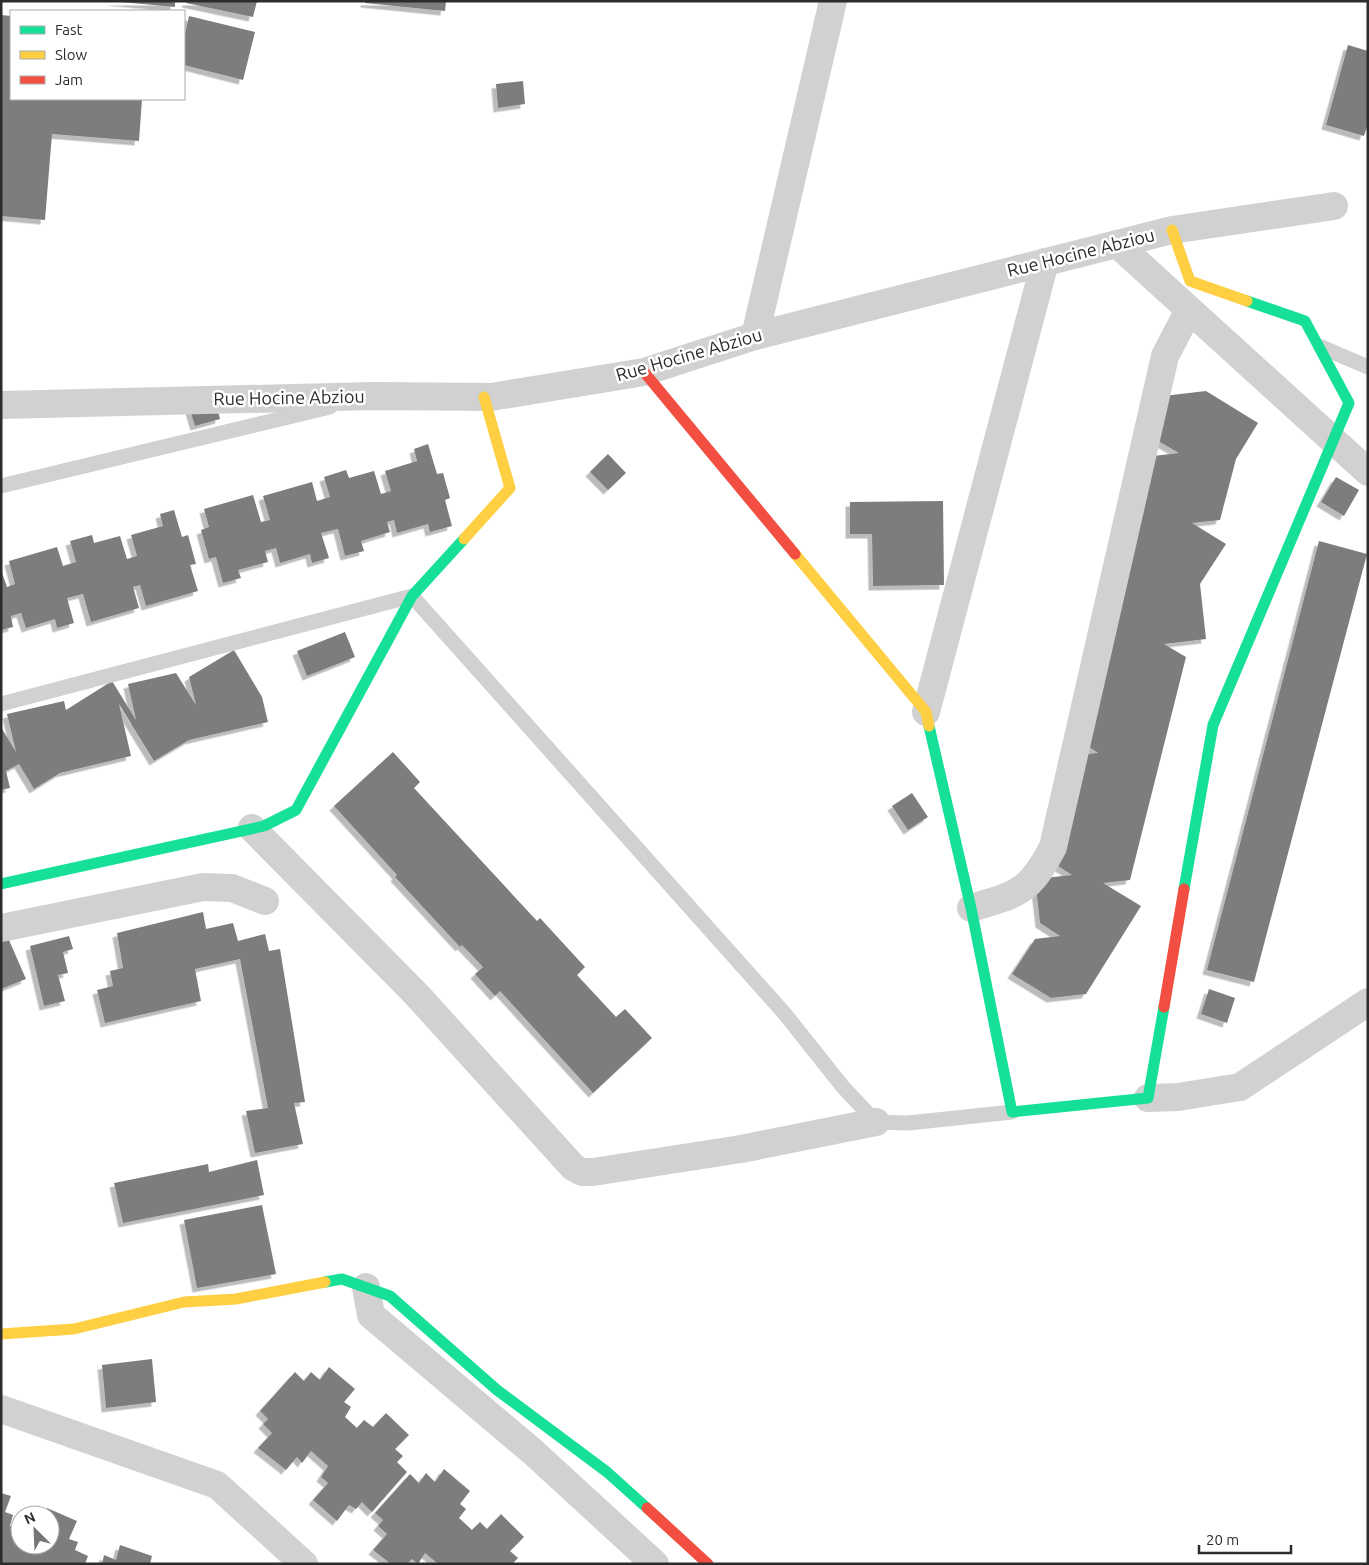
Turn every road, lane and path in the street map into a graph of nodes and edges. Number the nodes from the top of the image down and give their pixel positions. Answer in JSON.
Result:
{"nodes":[{"id":1,"x":833,"y":1,"type":"edge"},
{"id":2,"x":1334,"y":206,"type":"dead end"},
{"id":3,"x":1172,"y":230,"type":"junction"},
{"id":4,"x":1117,"y":244,"type":"junction"},
{"id":5,"x":1045,"y":262,"type":"junction"},
{"id":6,"x":1189,"y":310,"type":"junction"},
{"id":7,"x":755,"y":336,"type":"junction"},
{"id":8,"x":1319,"y":346,"type":"junction"},
{"id":9,"x":1368,"y":367,"type":"edge"},
{"id":10,"x":644,"y":372,"type":"junction"},
{"id":11,"x":374,"y":396,"type":"junction"},
{"id":12,"x":484,"y":397,"type":"junction"},
{"id":13,"x":1,"y":405,"type":"edge"},
{"id":14,"x":1333,"y":442,"type":"junction"},
{"id":15,"x":1368,"y":472,"type":"edge"},
{"id":16,"x":1,"y":486,"type":"edge"},
{"id":17,"x":412,"y":596,"type":"junction"},
{"id":18,"x":1,"y":704,"type":"edge"},
{"id":19,"x":926,"y":712,"type":"junction"},
{"id":20,"x":252,"y":828,"type":"junction"},
{"id":21,"x":1,"y":884,"type":"edge"},
{"id":22,"x":264,"y":901,"type":"dead end"},
{"id":23,"x":971,"y":908,"type":"junction"},
{"id":24,"x":1,"y":928,"type":"edge"},
{"id":25,"x":1368,"y":1002,"type":"edge"},
{"id":26,"x":1148,"y":1098,"type":"junction"},
{"id":27,"x":1012,"y":1112,"type":"junction"},
{"id":28,"x":876,"y":1122,"type":"junction"},
{"id":29,"x":366,"y":1287,"type":"junction"},
{"id":30,"x":1,"y":1334,"type":"edge"},
{"id":31,"x":1,"y":1409,"type":"edge"},
{"id":32,"x":304,"y":1564,"type":"edge"},
{"id":33,"x":655,"y":1564,"type":"edge"},
{"id":34,"x":708,"y":1564,"type":"edge"}],
"edges":[{"from":1,"to":7,"type":"street"},
{"from":2,"to":3,"type":"street","name":"Rue Hocine Abziou"},
{"from":3,"to":4,"type":"street","name":"Rue Hocine Abziou"},
{"from":3,"to":8,"type":"street"},
{"from":4,"to":5,"type":"street","name":"Rue Hocine Abziou"},
{"from":4,"to":6,"type":"street"},
{"from":5,"to":7,"type":"street","name":"Rue Hocine Abziou"},
{"from":5,"to":19,"type":"street"},
{"from":6,"to":14,"type":"street"},
{"from":6,"to":23,"type":"street"},
{"from":7,"to":10,"type":"street","name":"Rue Hocine Abziou"},
{"from":8,"to":9,"type":"lane"},
{"from":8,"to":14,"type":"street"},
{"from":10,"to":12,"type":"street","name":"Rue Hocine Abziou"},
{"from":10,"to":19,"type":"street"},
{"from":11,"to":12,"type":"street","name":"Rue Hocine Abziou"},
{"from":11,"to":13,"type":"street","name":"Rue Hocine Abziou"},
{"from":11,"to":16,"type":"lane"},
{"from":12,"to":17,"type":"street"},
{"from":14,"to":15,"type":"street"},
{"from":14,"to":26,"type":"street"},
{"from":17,"to":18,"type":"lane"},
{"from":17,"to":20,"type":"street"},
{"from":17,"to":28,"type":"lane"},
{"from":19,"to":23,"type":"street"},
{"from":20,"to":21,"type":"street"},
{"from":20,"to":28,"type":"street"},
{"from":22,"to":24,"type":"street"},
{"from":23,"to":27,"type":"street"},
{"from":25,"to":26,"type":"street"},
{"from":26,"to":27,"type":"street"},
{"from":27,"to":28,"type":"lane"},
{"from":29,"to":30,"type":"street"},
{"from":29,"to":33,"type":"street"},
{"from":29,"to":34,"type":"street"},
{"from":31,"to":32,"type":"street"}]}
